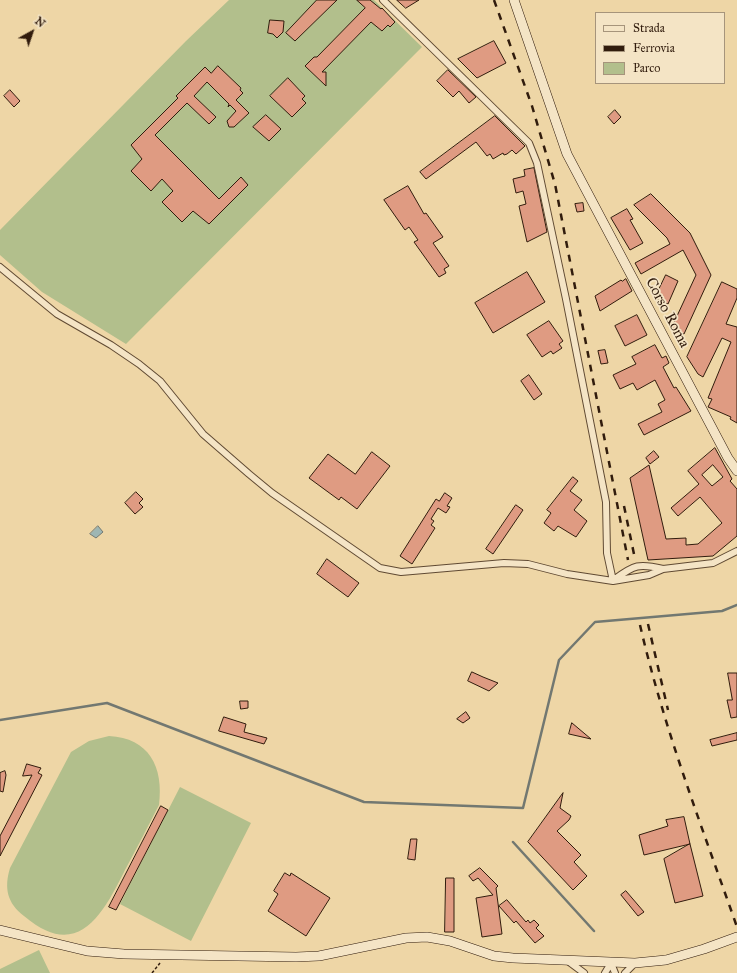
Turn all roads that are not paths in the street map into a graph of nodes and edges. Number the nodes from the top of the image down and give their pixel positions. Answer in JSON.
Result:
{"nodes":[{"id":1,"x":383,"y":0,"type":"edge"},
{"id":2,"x":514,"y":0,"type":"edge"},
{"id":3,"x":0,"y":267,"type":"edge"},
{"id":4,"x":737,"y":471,"type":"edge"},
{"id":5,"x":737,"y":551,"type":"edge"},
{"id":6,"x":663,"y":569,"type":"junction"},
{"id":7,"x":613,"y":581,"type":"junction"},
{"id":8,"x":0,"y":930,"type":"edge"},
{"id":9,"x":737,"y":937,"type":"edge"},
{"id":10,"x":568,"y":961,"type":"junction"},
{"id":11,"x":611,"y":963,"type":"junction"},
{"id":12,"x":635,"y":963,"type":"junction"},
{"id":13,"x":584,"y":973,"type":"edge"},
{"id":14,"x":605,"y":973,"type":"edge"},
{"id":15,"x":615,"y":973,"type":"edge"},
{"id":16,"x":624,"y":973,"type":"edge"}],
"edges":[{"from":1,"to":7,"type":"street"},
{"from":2,"to":4,"type":"main road","name":"Corso Roma"},
{"from":3,"to":7,"type":"street"},
{"from":5,"to":6,"type":"street"},
{"from":6,"to":7,"type":"street"},
{"from":6,"to":7,"type":"street"},
{"from":8,"to":10,"type":"main road"},
{"from":9,"to":12,"type":"main road"},
{"from":10,"to":11,"type":"main road"},
{"from":10,"to":13,"type":"street"},
{"from":11,"to":12,"type":"main road"},
{"from":11,"to":14,"type":"street"},
{"from":11,"to":15,"type":"street"},
{"from":12,"to":16,"type":"street"}]}
